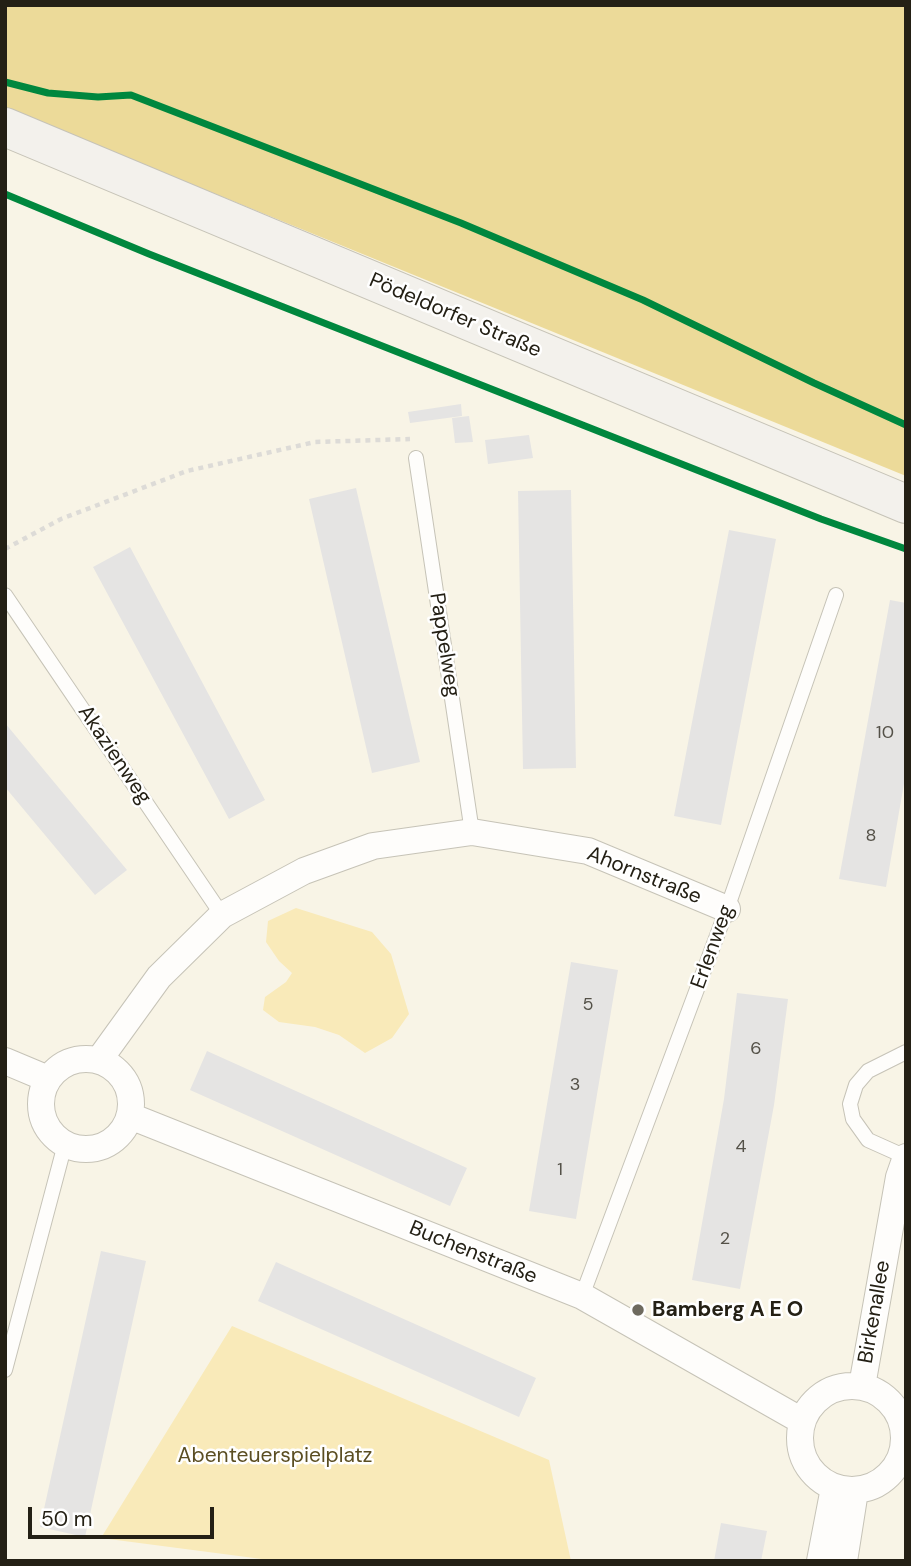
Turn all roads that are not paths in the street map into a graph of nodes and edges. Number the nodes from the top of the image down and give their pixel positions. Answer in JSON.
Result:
{"nodes":[{"id":1,"x":5,"y":127,"type":"edge"},
{"id":2,"x":416,"y":458,"type":"road end"},
{"id":3,"x":906,"y":505,"type":"edge"},
{"id":4,"x":5,"y":595,"type":"edge"},
{"id":5,"x":836,"y":595,"type":"dead end"},
{"id":6,"x":472,"y":832,"type":"junction"},
{"id":7,"x":727,"y":909,"type":"junction"},
{"id":8,"x":222,"y":915,"type":"junction"},
{"id":9,"x":906,"y":1052,"type":"edge"},
{"id":10,"x":99,"y":1060,"type":"junction"},
{"id":11,"x":5,"y":1061,"type":"edge"},
{"id":12,"x":48,"y":1079,"type":"junction"},
{"id":13,"x":130,"y":1116,"type":"junction"},
{"id":14,"x":65,"y":1144,"type":"junction"},
{"id":15,"x":906,"y":1157,"type":"edge"},
{"id":16,"x":582,"y":1296,"type":"junction"},
{"id":17,"x":5,"y":1370,"type":"edge"},
{"id":18,"x":862,"y":1386,"type":"junction"},
{"id":19,"x":802,"y":1421,"type":"junction"},
{"id":20,"x":904,"y":1456,"type":"edge"},
{"id":21,"x":845,"y":1489,"type":"junction"},
{"id":22,"x":820,"y":1561,"type":"edge"},
{"id":23,"x":844,"y":1561,"type":"edge"}],
"edges":[{"from":1,"to":3,"type":"main road","name":"Pödeldorfer Straße"},
{"from":2,"to":6,"type":"lane","name":"Pappelweg"},
{"from":4,"to":8,"type":"lane","name":"Akazienweg"},
{"from":5,"to":7,"type":"lane","name":"Erlenweg"},
{"from":6,"to":7,"type":"street","name":"Ahornstraße"},
{"from":6,"to":8,"type":"street","name":"Ahornstraße"},
{"from":7,"to":16,"type":"lane","name":"Erlenweg"},
{"from":8,"to":10,"type":"street","name":"Ahornstraße"},
{"from":9,"to":15,"type":"lane"},
{"from":10,"to":12,"type":"street"},
{"from":10,"to":13,"type":"street"},
{"from":11,"to":12,"type":"street"},
{"from":12,"to":14,"type":"street"},
{"from":13,"to":14,"type":"street"},
{"from":13,"to":16,"type":"street","name":"Buchenstraße"},
{"from":14,"to":17,"type":"lane"},
{"from":15,"to":18,"type":"street","name":"Birkenallee"},
{"from":16,"to":19,"type":"street","name":"Buchenstraße"},
{"from":18,"to":19,"type":"street"},
{"from":18,"to":20,"type":"street"},
{"from":19,"to":21,"type":"street"},
{"from":20,"to":21,"type":"street"},
{"from":21,"to":22,"type":"street"},
{"from":21,"to":23,"type":"street"}]}
